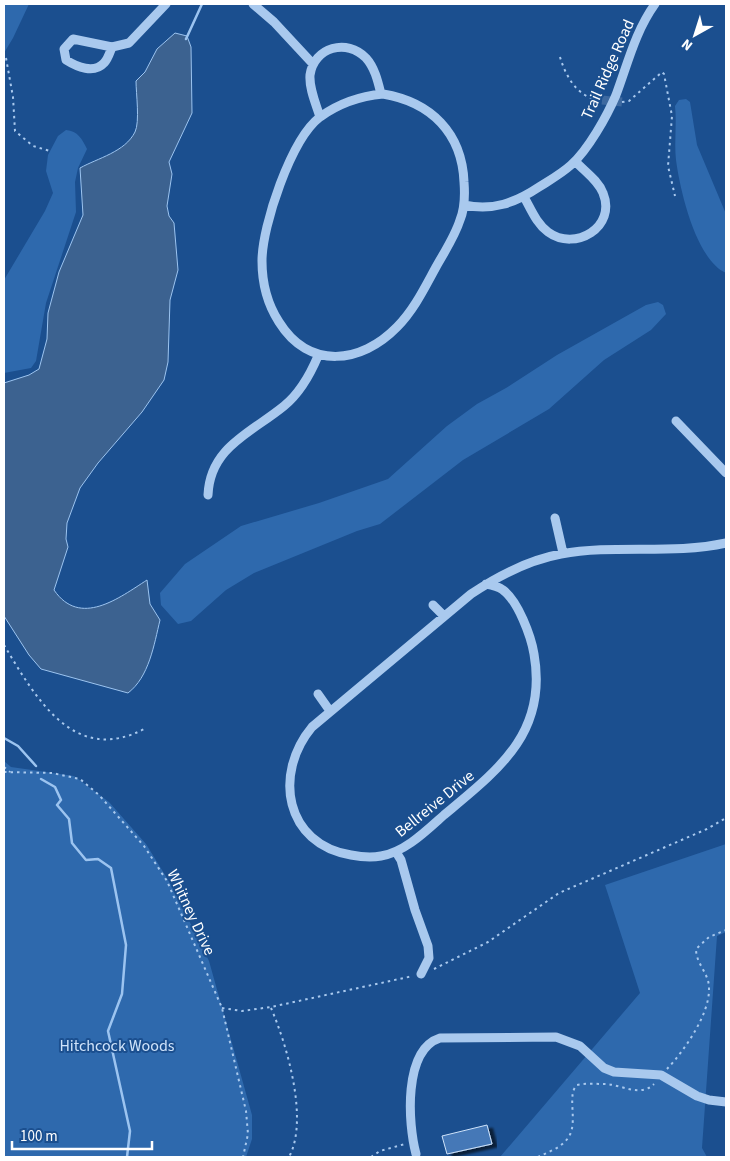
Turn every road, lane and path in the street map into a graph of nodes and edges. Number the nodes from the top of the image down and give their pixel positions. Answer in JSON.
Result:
{"nodes":[{"id":1,"x":166,"y":4,"type":"edge"},
{"id":2,"x":253,"y":4,"type":"edge"},
{"id":3,"x":655,"y":4,"type":"edge"},
{"id":4,"x":112,"y":47,"type":"junction"},
{"id":5,"x":560,"y":57,"type":"dead end"},
{"id":6,"x":6,"y":58,"type":"dead end"},
{"id":7,"x":314,"y":64,"type":"junction"},
{"id":8,"x":381,"y":94,"type":"junction"},
{"id":9,"x":602,"y":100,"type":"tunnel mouth"},
{"id":10,"x":622,"y":102,"type":"tunnel mouth"},
{"id":11,"x":320,"y":117,"type":"junction"},
{"id":12,"x":50,"y":151,"type":"dead end"},
{"id":13,"x":574,"y":162,"type":"junction"},
{"id":14,"x":675,"y":196,"type":"dead end"},
{"id":15,"x":524,"y":197,"type":"junction"},
{"id":16,"x":464,"y":206,"type":"junction"},
{"id":17,"x":318,"y":356,"type":"junction"},
{"id":18,"x":676,"y":421,"type":"dead end"},
{"id":19,"x":726,"y":473,"type":"edge"},
{"id":20,"x":208,"y":495,"type":"dead end"},
{"id":21,"x":555,"y":518,"type":"dead end"},
{"id":22,"x":726,"y":543,"type":"edge"},
{"id":23,"x":563,"y":554,"type":"junction"},
{"id":24,"x":486,"y":584,"type":"junction"},
{"id":25,"x":433,"y":605,"type":"dead end"},
{"id":26,"x":444,"y":616,"type":"junction"},
{"id":27,"x":4,"y":645,"type":"edge"},
{"id":28,"x":318,"y":694,"type":"dead end"},
{"id":29,"x":330,"y":711,"type":"junction"},
{"id":30,"x":146,"y":728,"type":"dead end"},
{"id":31,"x":4,"y":767,"type":"edge"},
{"id":32,"x":4,"y":772,"type":"edge"},
{"id":33,"x":10,"y":772,"type":"junction"},
{"id":34,"x":726,"y":818,"type":"edge"},
{"id":35,"x":396,"y":852,"type":"junction"},
{"id":36,"x":726,"y":930,"type":"edge"},
{"id":37,"x":421,"y":974,"type":"junction"},
{"id":38,"x":222,"y":1008,"type":"junction"},
{"id":39,"x":271,"y":1008,"type":"junction"},
{"id":40,"x":662,"y":1076,"type":"junction"},
{"id":41,"x":726,"y":1102,"type":"edge"},
{"id":42,"x":413,"y":1142,"type":"junction"},
{"id":43,"x":416,"y":1154,"type":"dead end"},
{"id":44,"x":243,"y":1157,"type":"edge"},
{"id":45,"x":289,"y":1157,"type":"edge"},
{"id":46,"x":371,"y":1157,"type":"edge"},
{"id":47,"x":538,"y":1157,"type":"edge"}],
"edges":[{"from":1,"to":4,"type":"street"},
{"from":2,"to":7,"type":"street"},
{"from":3,"to":13,"type":"street","name":"Trail Ridge Road"},
{"from":4,"to":4,"type":"street"},
{"from":5,"to":9,"type":"path"},
{"from":6,"to":12,"type":"path"},
{"from":7,"to":8,"type":"street"},
{"from":7,"to":11,"type":"street"},
{"from":8,"to":11,"type":"street"},
{"from":8,"to":16,"type":"street"},
{"from":10,"to":14,"type":"path"},
{"from":11,"to":17,"type":"street"},
{"from":13,"to":15,"type":"street","name":"Trail Ridge Road"},
{"from":13,"to":15,"type":"street"},
{"from":15,"to":16,"type":"street","name":"Trail Ridge Road"},
{"from":16,"to":17,"type":"street"},
{"from":17,"to":20,"type":"street"},
{"from":18,"to":19,"type":"street"},
{"from":21,"to":23,"type":"street"},
{"from":22,"to":23,"type":"street","name":"Bellreive Drive"},
{"from":23,"to":24,"type":"street","name":"Bellreive Drive"},
{"from":24,"to":26,"type":"street","name":"Bellreive Drive"},
{"from":24,"to":35,"type":"street","name":"Bellreive Drive"},
{"from":25,"to":26,"type":"street"},
{"from":26,"to":29,"type":"street","name":"Bellreive Drive"},
{"from":27,"to":30,"type":"path"},
{"from":28,"to":29,"type":"street"},
{"from":29,"to":35,"type":"street","name":"Bellreive Drive"},
{"from":31,"to":33,"type":"path"},
{"from":32,"to":33,"type":"path","name":"Whitney Drive"},
{"from":33,"to":38,"type":"path","name":"Whitney Drive"},
{"from":34,"to":37,"type":"path"},
{"from":35,"to":37,"type":"street"},
{"from":36,"to":40,"type":"path"},
{"from":37,"to":39,"type":"path"},
{"from":38,"to":39,"type":"path"},
{"from":38,"to":44,"type":"path","name":"Whitney Drive"},
{"from":39,"to":45,"type":"path"},
{"from":40,"to":41,"type":"street"},
{"from":40,"to":42,"type":"street"},
{"from":40,"to":47,"type":"path"},
{"from":42,"to":43,"type":"street"},
{"from":42,"to":46,"type":"path"}]}
